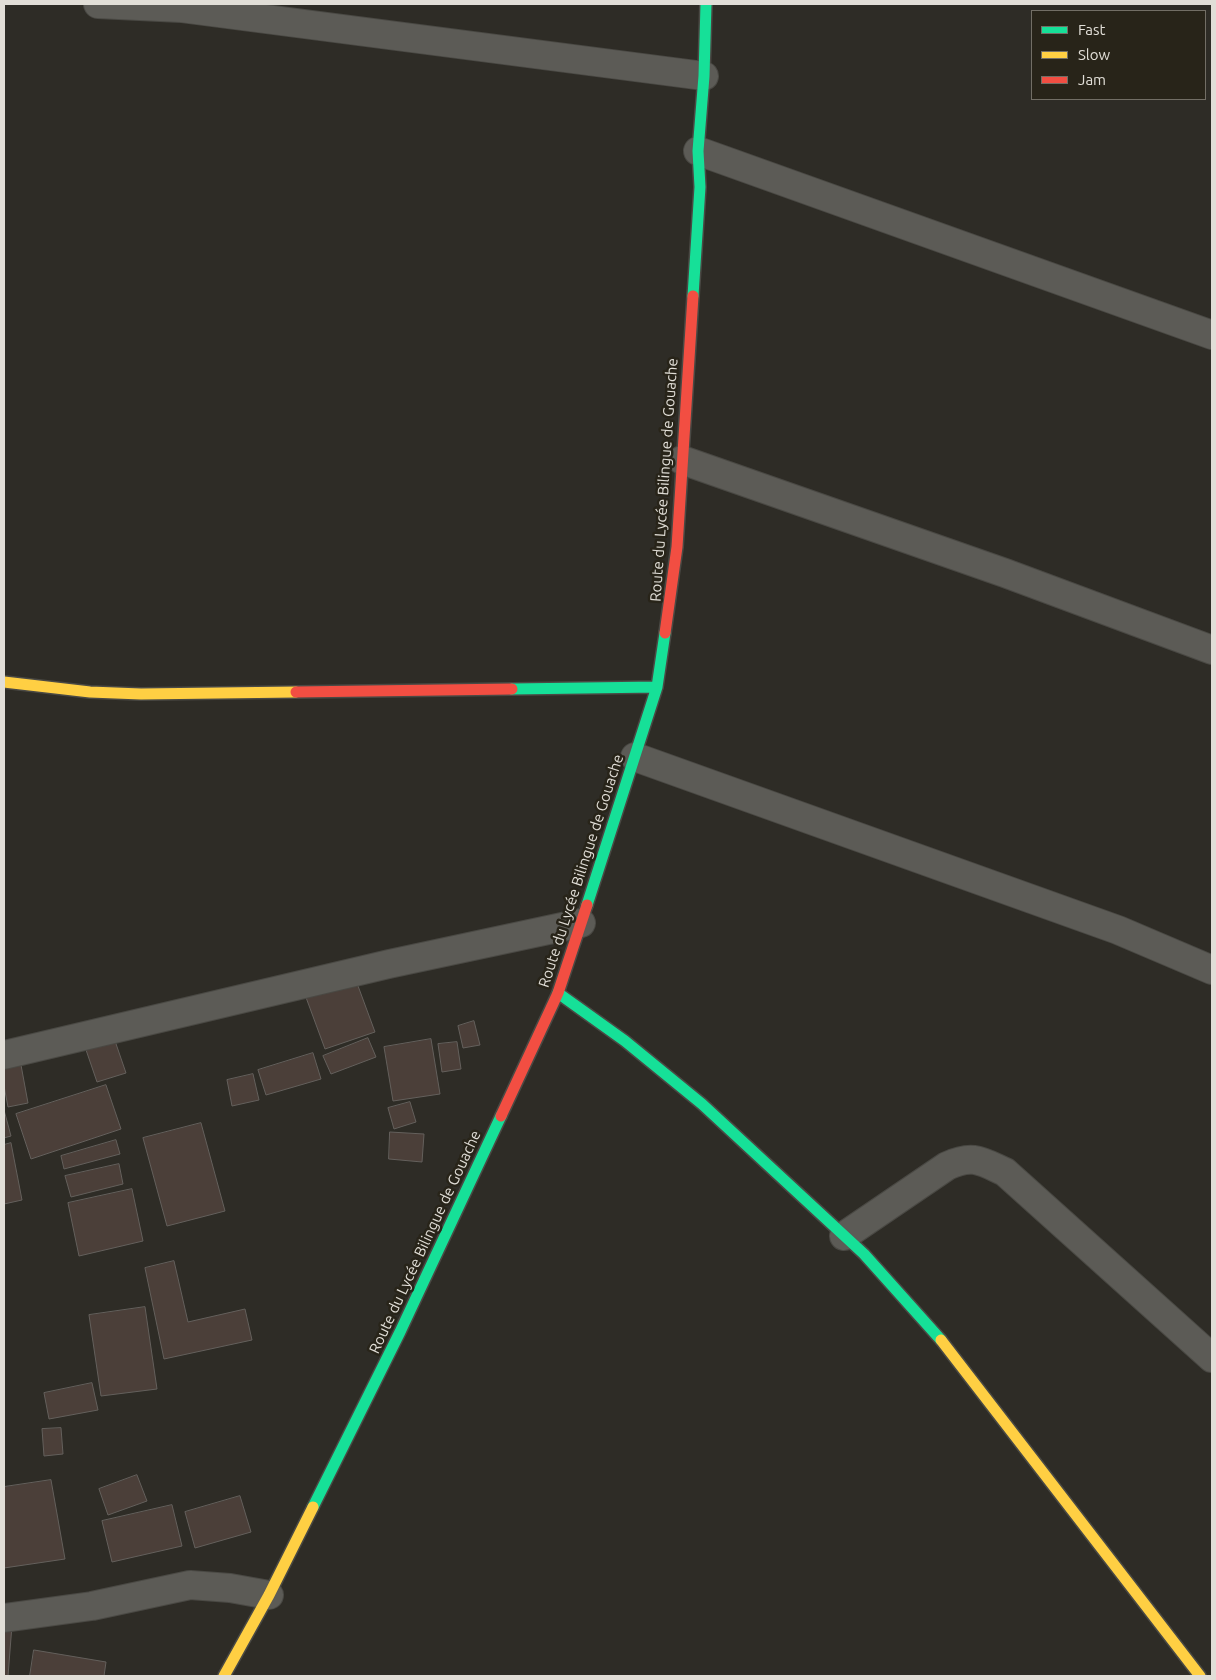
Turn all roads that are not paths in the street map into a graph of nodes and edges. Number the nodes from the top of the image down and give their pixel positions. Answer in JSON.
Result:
{"nodes":[{"id":1,"x":98,"y":4,"type":"edge"},
{"id":2,"x":706,"y":4,"type":"edge"},
{"id":3,"x":704,"y":76,"type":"junction"},
{"id":4,"x":698,"y":151,"type":"junction"},
{"id":5,"x":1212,"y":335,"type":"edge"},
{"id":6,"x":682,"y":460,"type":"junction"},
{"id":7,"x":1212,"y":650,"type":"edge"},
{"id":8,"x":4,"y":682,"type":"edge"},
{"id":9,"x":657,"y":686,"type":"junction"},
{"id":10,"x":635,"y":757,"type":"junction"},
{"id":11,"x":581,"y":923,"type":"junction"},
{"id":12,"x":1212,"y":970,"type":"edge"},
{"id":13,"x":558,"y":993,"type":"junction"},
{"id":14,"x":4,"y":1055,"type":"edge"},
{"id":15,"x":844,"y":1236,"type":"junction"},
{"id":16,"x":1212,"y":1358,"type":"edge"},
{"id":17,"x":269,"y":1595,"type":"junction"},
{"id":18,"x":4,"y":1618,"type":"edge"},
{"id":19,"x":224,"y":1676,"type":"edge"},
{"id":20,"x":1200,"y":1676,"type":"edge"}],
"edges":[{"from":1,"to":3,"type":"street"},
{"from":2,"to":3,"type":"street","name":"Route du Lycée Bilingue de Gouache"},
{"from":3,"to":4,"type":"street","name":"Route du Lycée Bilingue de Gouache"},
{"from":4,"to":5,"type":"street"},
{"from":4,"to":6,"type":"street","name":"Route du Lycée Bilingue de Gouache"},
{"from":6,"to":7,"type":"street"},
{"from":6,"to":9,"type":"street","name":"Route du Lycée Bilingue de Gouache"},
{"from":8,"to":9,"type":"street"},
{"from":9,"to":10,"type":"street","name":"Route du Lycée Bilingue de Gouache"},
{"from":10,"to":11,"type":"street","name":"Route du Lycée Bilingue de Gouache"},
{"from":10,"to":12,"type":"street"},
{"from":11,"to":13,"type":"street","name":"Route du Lycée Bilingue de Gouache"},
{"from":11,"to":14,"type":"street"},
{"from":13,"to":15,"type":"street"},
{"from":13,"to":17,"type":"street","name":"Route du Lycée Bilingue de Gouache"},
{"from":15,"to":16,"type":"street"},
{"from":15,"to":20,"type":"street"},
{"from":17,"to":18,"type":"street"},
{"from":17,"to":19,"type":"street","name":"Route du Lycée Bilingue de Gouache"}]}
